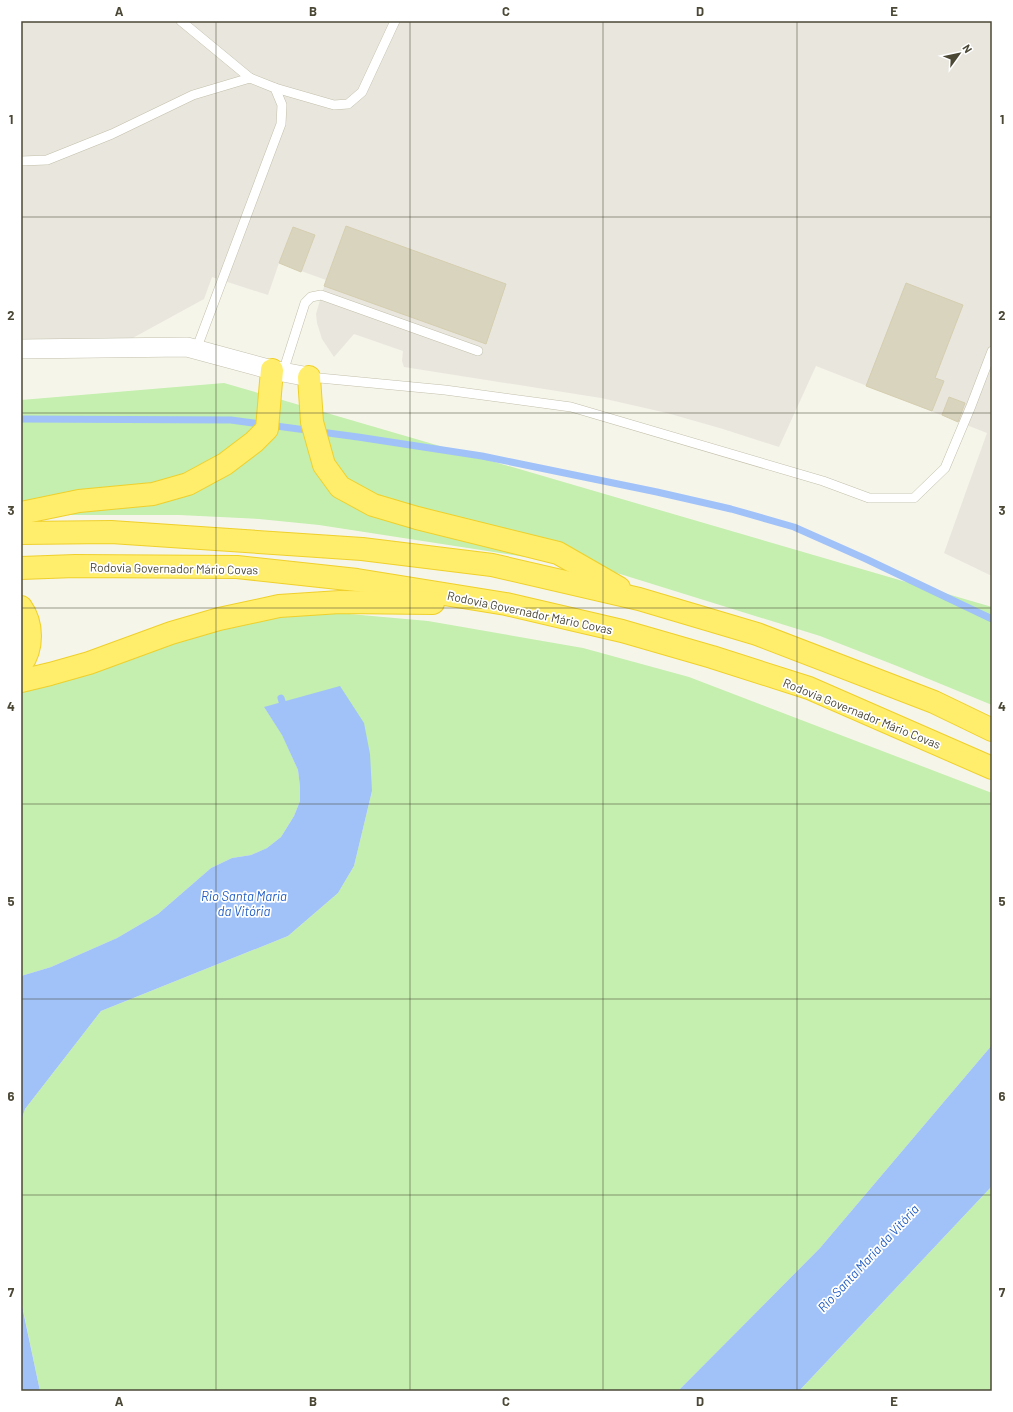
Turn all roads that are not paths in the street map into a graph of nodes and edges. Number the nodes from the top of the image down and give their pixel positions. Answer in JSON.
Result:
{"nodes":[{"id":1,"x":181,"y":21,"type":"edge"},
{"id":2,"x":395,"y":21,"type":"edge"},
{"id":3,"x":250,"y":78,"type":"junction"},
{"id":4,"x":275,"y":88,"type":"junction"},
{"id":5,"x":21,"y":161,"type":"edge"},
{"id":6,"x":21,"y":349,"type":"edge"},
{"id":7,"x":196,"y":350,"type":"junction"},
{"id":8,"x":478,"y":351,"type":"dead end"},
{"id":9,"x":992,"y":351,"type":"edge"},
{"id":10,"x":278,"y":371,"type":"junction"},
{"id":11,"x":309,"y":377,"type":"junction"},
{"id":12,"x":21,"y":513,"type":"edge"},
{"id":13,"x":21,"y":533,"type":"edge"},
{"id":14,"x":21,"y":568,"type":"edge"},
{"id":15,"x":639,"y":599,"type":"junction"},
{"id":16,"x":506,"y":604,"type":"junction"},
{"id":17,"x":21,"y":607,"type":"edge"},
{"id":18,"x":21,"y":665,"type":"edge"},
{"id":19,"x":21,"y":681,"type":"edge"},
{"id":20,"x":992,"y":730,"type":"edge"},
{"id":21,"x":992,"y":768,"type":"edge"}],
"edges":[{"from":1,"to":3,"type":"lane"},
{"from":2,"to":4,"type":"lane"},
{"from":3,"to":4,"type":"lane"},
{"from":3,"to":5,"type":"lane"},
{"from":4,"to":7,"type":"lane"},
{"from":6,"to":7,"type":"street"},
{"from":7,"to":10,"type":"street"},
{"from":8,"to":10,"type":"lane"},
{"from":9,"to":11,"type":"lane"},
{"from":10,"to":11,"type":"street"},
{"from":10,"to":12,"type":"highway"},
{"from":11,"to":15,"type":"highway"},
{"from":13,"to":15,"type":"highway"},
{"from":14,"to":16,"type":"highway","name":"Rodovia Governador Mário Covas"},
{"from":15,"to":20,"type":"highway"},
{"from":16,"to":19,"type":"highway"},
{"from":16,"to":21,"type":"highway","name":"Rodovia Governador Mário Covas"},
{"from":17,"to":18,"type":"highway"}]}
